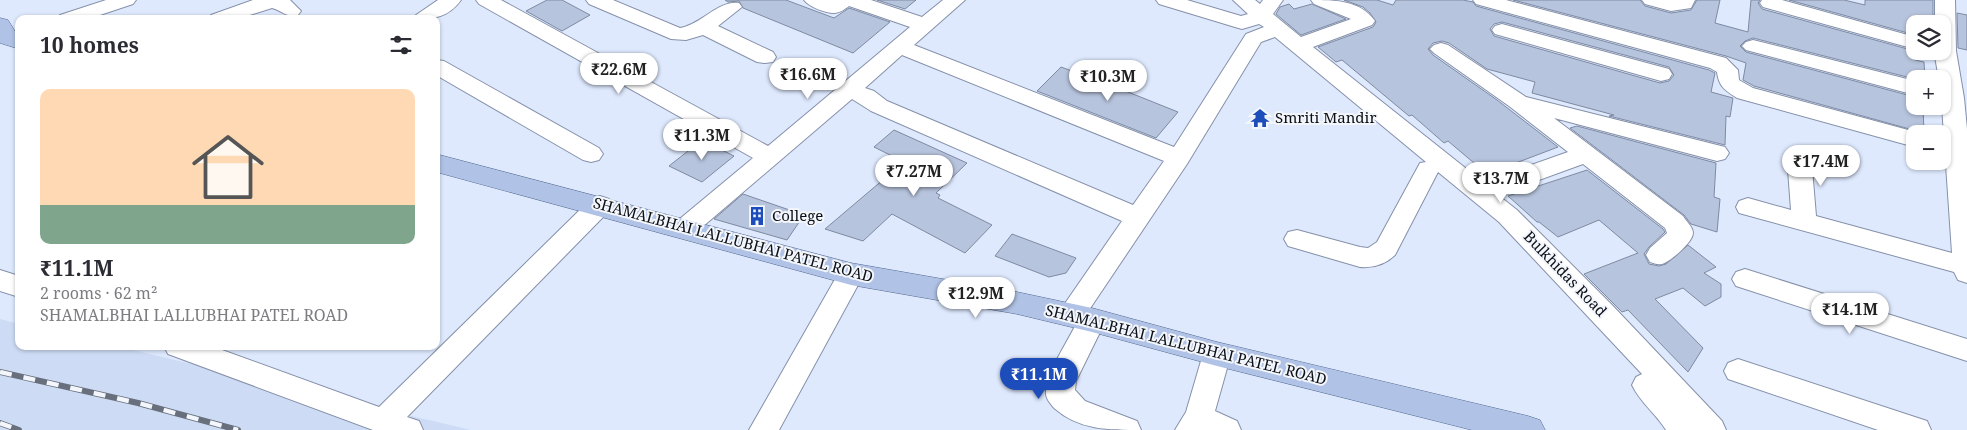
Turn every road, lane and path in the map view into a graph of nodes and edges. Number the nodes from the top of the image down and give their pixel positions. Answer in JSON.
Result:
{"nodes":[{"id":1,"x":126,"y":0,"type":"edge"},
{"id":2,"x":451,"y":0,"type":"edge"},
{"id":3,"x":486,"y":0,"type":"edge"},
{"id":4,"x":596,"y":0,"type":"edge"},
{"id":5,"x":814,"y":0,"type":"edge"},
{"id":6,"x":844,"y":0,"type":"edge"},
{"id":7,"x":852,"y":0,"type":"edge"},
{"id":8,"x":954,"y":0,"type":"edge"},
{"id":9,"x":1166,"y":0,"type":"edge"},
{"id":10,"x":1224,"y":0,"type":"edge"},
{"id":11,"x":1321,"y":0,"type":"edge"},
{"id":12,"x":1483,"y":0,"type":"edge"},
{"id":13,"x":1652,"y":0,"type":"edge"},
{"id":14,"x":1685,"y":0,"type":"edge"},
{"id":15,"x":1945,"y":0,"type":"edge"},
{"id":16,"x":1770,"y":3,"type":"dead end"},
{"id":17,"x":732,"y":7,"type":"dead end"},
{"id":18,"x":1512,"y":8,"type":"junction"},
{"id":19,"x":291,"y":11,"type":"dead end"},
{"id":20,"x":79,"y":15,"type":"edge"},
{"id":21,"x":229,"y":15,"type":"edge"},
{"id":22,"x":429,"y":15,"type":"edge"},
{"id":23,"x":1946,"y":15,"type":"edge"},
{"id":24,"x":1261,"y":16,"type":"edge"},
{"id":25,"x":924,"y":26,"type":"junction"},
{"id":26,"x":703,"y":27,"type":"junction"},
{"id":27,"x":1906,"y":41,"type":"edge"},
{"id":28,"x":1298,"y":46,"type":"junction"},
{"id":29,"x":1753,"y":46,"type":"dead end"},
{"id":30,"x":900,"y":47,"type":"junction"},
{"id":31,"x":1441,"y":49,"type":"dead end"},
{"id":32,"x":765,"y":57,"type":"dead end"},
{"id":33,"x":440,"y":68,"type":"edge"},
{"id":34,"x":1661,"y":74,"type":"dead end"},
{"id":35,"x":1906,"y":86,"type":"edge"},
{"id":36,"x":849,"y":90,"type":"junction"},
{"id":37,"x":1517,"y":101,"type":"junction"},
{"id":38,"x":1906,"y":137,"type":"edge"},
{"id":39,"x":1408,"y":143,"type":"junction"},
{"id":40,"x":1718,"y":152,"type":"dead end"},
{"id":41,"x":590,"y":154,"type":"dead end"},
{"id":42,"x":1951,"y":154,"type":"edge"},
{"id":43,"x":1585,"y":155,"type":"junction"},
{"id":44,"x":1799,"y":156,"type":"dead end"},
{"id":45,"x":770,"y":157,"type":"junction"},
{"id":46,"x":1180,"y":158,"type":"junction"},
{"id":47,"x":440,"y":164,"type":"edge"},
{"id":48,"x":1428,"y":169,"type":"junction"},
{"id":49,"x":1467,"y":187,"type":"junction"},
{"id":50,"x":600,"y":205,"type":"junction"},
{"id":51,"x":1748,"y":207,"type":"dead end"},
{"id":52,"x":1138,"y":217,"type":"junction"},
{"id":53,"x":1804,"y":222,"type":"junction"},
{"id":54,"x":685,"y":228,"type":"junction"},
{"id":55,"x":1966,"y":238,"type":"edge"},
{"id":56,"x":1297,"y":239,"type":"dead end"},
{"id":57,"x":1659,"y":255,"type":"dead end"},
{"id":58,"x":1966,"y":266,"type":"edge"},
{"id":59,"x":1967,"y":273,"type":"edge"},
{"id":60,"x":852,"y":274,"type":"junction"},
{"id":61,"x":1745,"y":279,"type":"dead end"},
{"id":62,"x":0,"y":280,"type":"edge"},
{"id":63,"x":15,"y":286,"type":"edge"},
{"id":64,"x":1082,"y":318,"type":"junction"},
{"id":65,"x":189,"y":350,"type":"edge"},
{"id":66,"x":1967,"y":350,"type":"edge"},
{"id":67,"x":1217,"y":354,"type":"junction"},
{"id":68,"x":1738,"y":371,"type":"dead end"},
{"id":69,"x":1194,"y":424,"type":"edge"},
{"id":70,"x":1483,"y":425,"type":"edge"},
{"id":71,"x":396,"y":426,"type":"edge"},
{"id":72,"x":764,"y":430,"type":"edge"},
{"id":73,"x":1126,"y":430,"type":"edge"},
{"id":74,"x":1226,"y":430,"type":"edge"},
{"id":75,"x":1528,"y":430,"type":"edge"},
{"id":76,"x":1683,"y":430,"type":"edge"},
{"id":77,"x":1711,"y":430,"type":"edge"},
{"id":78,"x":1916,"y":430,"type":"edge"}],
"edges":[{"from":1,"to":20,"type":"street"},
{"from":2,"to":22,"type":"street"},
{"from":3,"to":45,"type":"street"},
{"from":4,"to":26,"type":"street"},
{"from":5,"to":6,"type":"street"},
{"from":7,"to":25,"type":"street"},
{"from":8,"to":25,"type":"street"},
{"from":9,"to":24,"type":"street"},
{"from":10,"to":24,"type":"street","name":"Bulkhidas Road"},
{"from":11,"to":28,"type":"street"},
{"from":12,"to":18,"type":"street"},
{"from":13,"to":14,"type":"street"},
{"from":15,"to":23,"type":"street"},
{"from":16,"to":27,"type":"street"},
{"from":17,"to":26,"type":"street"},
{"from":18,"to":34,"type":"street"},
{"from":18,"to":38,"type":"street"},
{"from":19,"to":21,"type":"street"},
{"from":24,"to":28,"type":"street","name":"Bulkhidas Road"},
{"from":24,"to":39,"type":"street"},
{"from":24,"to":46,"type":"street"},
{"from":25,"to":30,"type":"street"},
{"from":26,"to":32,"type":"street"},
{"from":28,"to":39,"type":"street","name":"Bulkhidas Road"},
{"from":29,"to":35,"type":"street"},
{"from":30,"to":36,"type":"street"},
{"from":30,"to":46,"type":"street"},
{"from":31,"to":37,"type":"street"},
{"from":33,"to":41,"type":"street"},
{"from":36,"to":45,"type":"street"},
{"from":36,"to":52,"type":"street"},
{"from":37,"to":40,"type":"street"},
{"from":37,"to":43,"type":"street"},
{"from":39,"to":48,"type":"street"},
{"from":39,"to":49,"type":"street","name":"Bulkhidas Road"},
{"from":42,"to":55,"type":"street"},
{"from":43,"to":49,"type":"street"},
{"from":43,"to":57,"type":"street"},
{"from":44,"to":53,"type":"street"},
{"from":45,"to":54,"type":"street"},
{"from":46,"to":52,"type":"street"},
{"from":47,"to":50,"type":"main road","name":"SHAMALBHAI LALLUBHAI PATEL ROAD"},
{"from":48,"to":49,"type":"street"},
{"from":48,"to":56,"type":"street"},
{"from":49,"to":76,"type":"street"},
{"from":49,"to":77,"type":"street","name":"Bulkhidas Road"},
{"from":50,"to":54,"type":"main road","name":"SHAMALBHAI LALLUBHAI PATEL ROAD"},
{"from":50,"to":71,"type":"street"},
{"from":51,"to":53,"type":"street"},
{"from":52,"to":64,"type":"street"},
{"from":53,"to":58,"type":"street"},
{"from":54,"to":60,"type":"main road","name":"SHAMALBHAI LALLUBHAI PATEL ROAD"},
{"from":55,"to":58,"type":"street"},
{"from":58,"to":59,"type":"street"},
{"from":60,"to":64,"type":"main road","name":"SHAMALBHAI LALLUBHAI PATEL ROAD"},
{"from":60,"to":72,"type":"street"},
{"from":61,"to":66,"type":"street"},
{"from":62,"to":63,"type":"street"},
{"from":64,"to":67,"type":"main road","name":"SHAMALBHAI LALLUBHAI PATEL ROAD"},
{"from":64,"to":73,"type":"street"},
{"from":65,"to":71,"type":"street"},
{"from":67,"to":69,"type":"street"},
{"from":67,"to":70,"type":"main road","name":"SHAMALBHAI LALLUBHAI PATEL ROAD"},
{"from":68,"to":78,"type":"street"},
{"from":69,"to":74,"type":"street"},
{"from":70,"to":75,"type":"main road","name":"SHAMALBHAI LALLUBHAI PATEL ROAD"}]}
